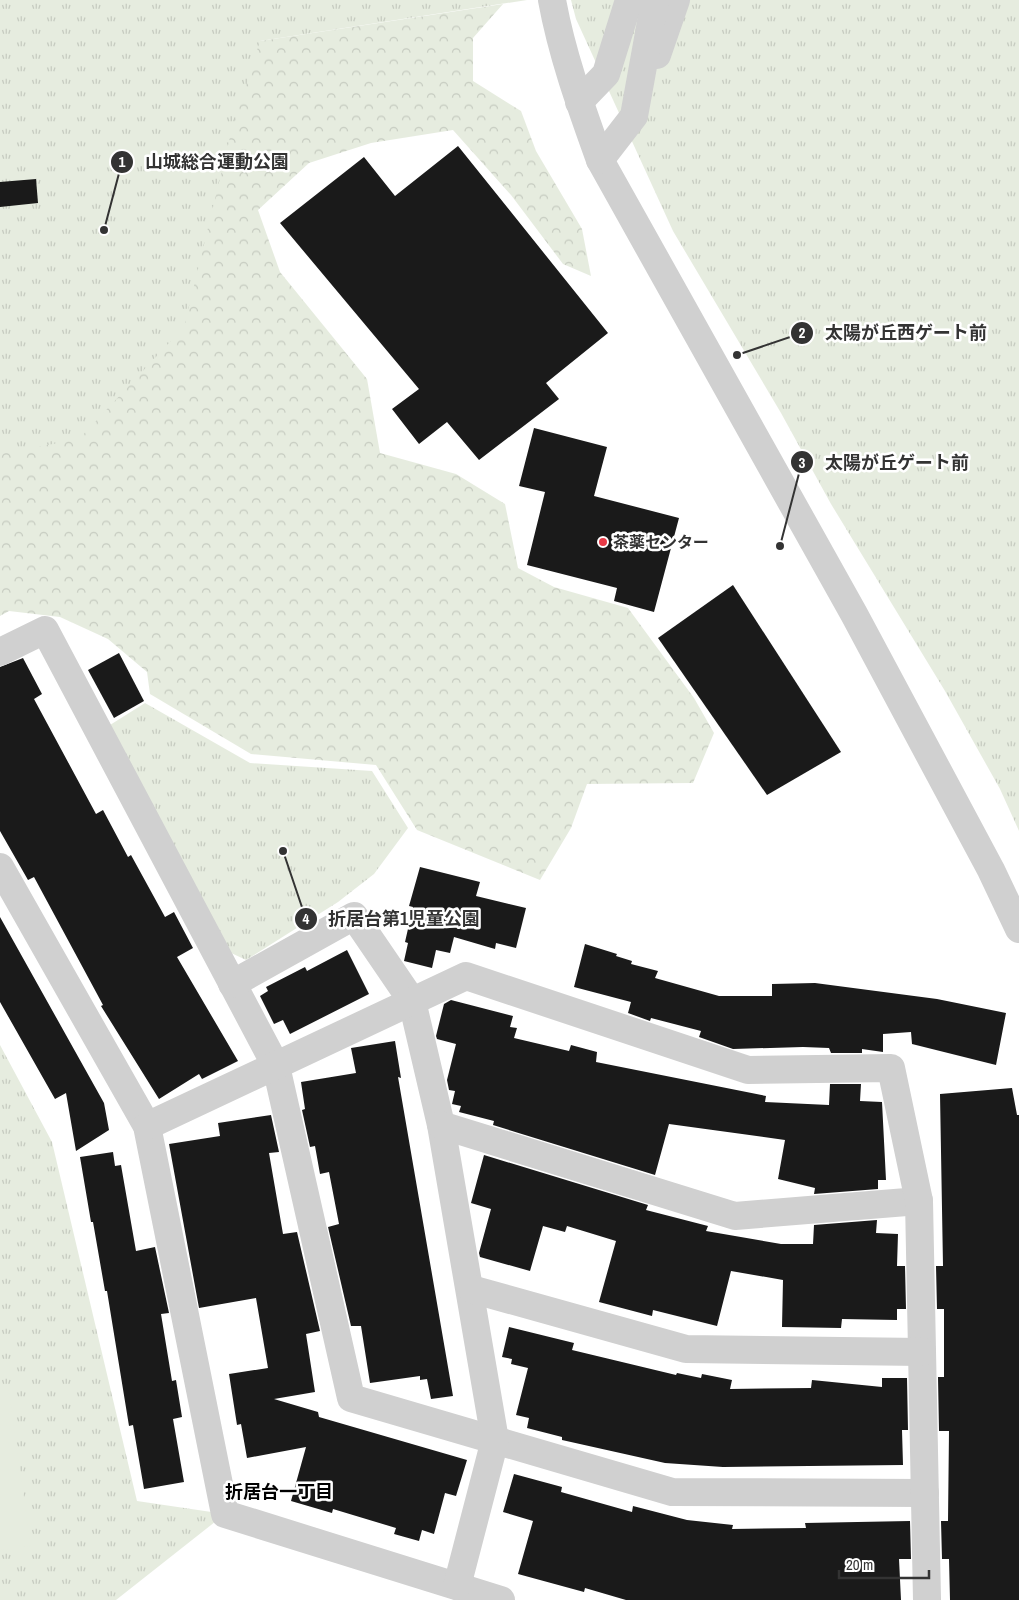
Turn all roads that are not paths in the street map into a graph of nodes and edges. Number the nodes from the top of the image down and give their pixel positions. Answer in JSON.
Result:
{"nodes":[{"id":1,"x":552,"y":0,"type":"edge"},
{"id":2,"x":630,"y":0,"type":"edge"},
{"id":3,"x":656,"y":0,"type":"edge"},
{"id":4,"x":676,"y":0,"type":"edge"},
{"id":5,"x":579,"y":102,"type":"junction"},
{"id":6,"x":634,"y":116,"type":"junction"},
{"id":7,"x":600,"y":160,"type":"junction"},
{"id":8,"x":0,"y":652,"type":"edge"},
{"id":9,"x":0,"y":867,"type":"edge"},
{"id":10,"x":1019,"y":929,"type":"edge"},
{"id":11,"x":232,"y":984,"type":"junction"},
{"id":12,"x":412,"y":1001,"type":"junction"},
{"id":13,"x":276,"y":1066,"type":"junction"},
{"id":14,"x":441,"y":1125,"type":"junction"},
{"id":15,"x":147,"y":1126,"type":"junction"},
{"id":16,"x":919,"y":1200,"type":"junction"},
{"id":17,"x":471,"y":1289,"type":"junction"},
{"id":18,"x":922,"y":1352,"type":"junction"},
{"id":19,"x":496,"y":1440,"type":"junction"},
{"id":20,"x":925,"y":1493,"type":"junction"},
{"id":21,"x":457,"y":1586,"type":"junction"},
{"id":22,"x":501,"y":1600,"type":"edge"},
{"id":23,"x":927,"y":1600,"type":"edge"}],
"edges":[{"from":1,"to":5,"type":"street"},
{"from":2,"to":5,"type":"street"},
{"from":3,"to":6,"type":"street"},
{"from":4,"to":6,"type":"street"},
{"from":5,"to":7,"type":"street"},
{"from":6,"to":7,"type":"street"},
{"from":7,"to":10,"type":"street"},
{"from":8,"to":11,"type":"street"},
{"from":9,"to":15,"type":"street"},
{"from":11,"to":12,"type":"street"},
{"from":11,"to":13,"type":"street"},
{"from":12,"to":13,"type":"street"},
{"from":12,"to":14,"type":"street"},
{"from":12,"to":16,"type":"street"},
{"from":13,"to":15,"type":"street"},
{"from":13,"to":19,"type":"street"},
{"from":14,"to":16,"type":"street"},
{"from":14,"to":17,"type":"street"},
{"from":15,"to":21,"type":"street"},
{"from":16,"to":18,"type":"street"},
{"from":17,"to":18,"type":"street"},
{"from":17,"to":19,"type":"street"},
{"from":18,"to":20,"type":"street"},
{"from":19,"to":20,"type":"street"},
{"from":19,"to":21,"type":"street"},
{"from":20,"to":23,"type":"street"},
{"from":21,"to":22,"type":"street"}]}
